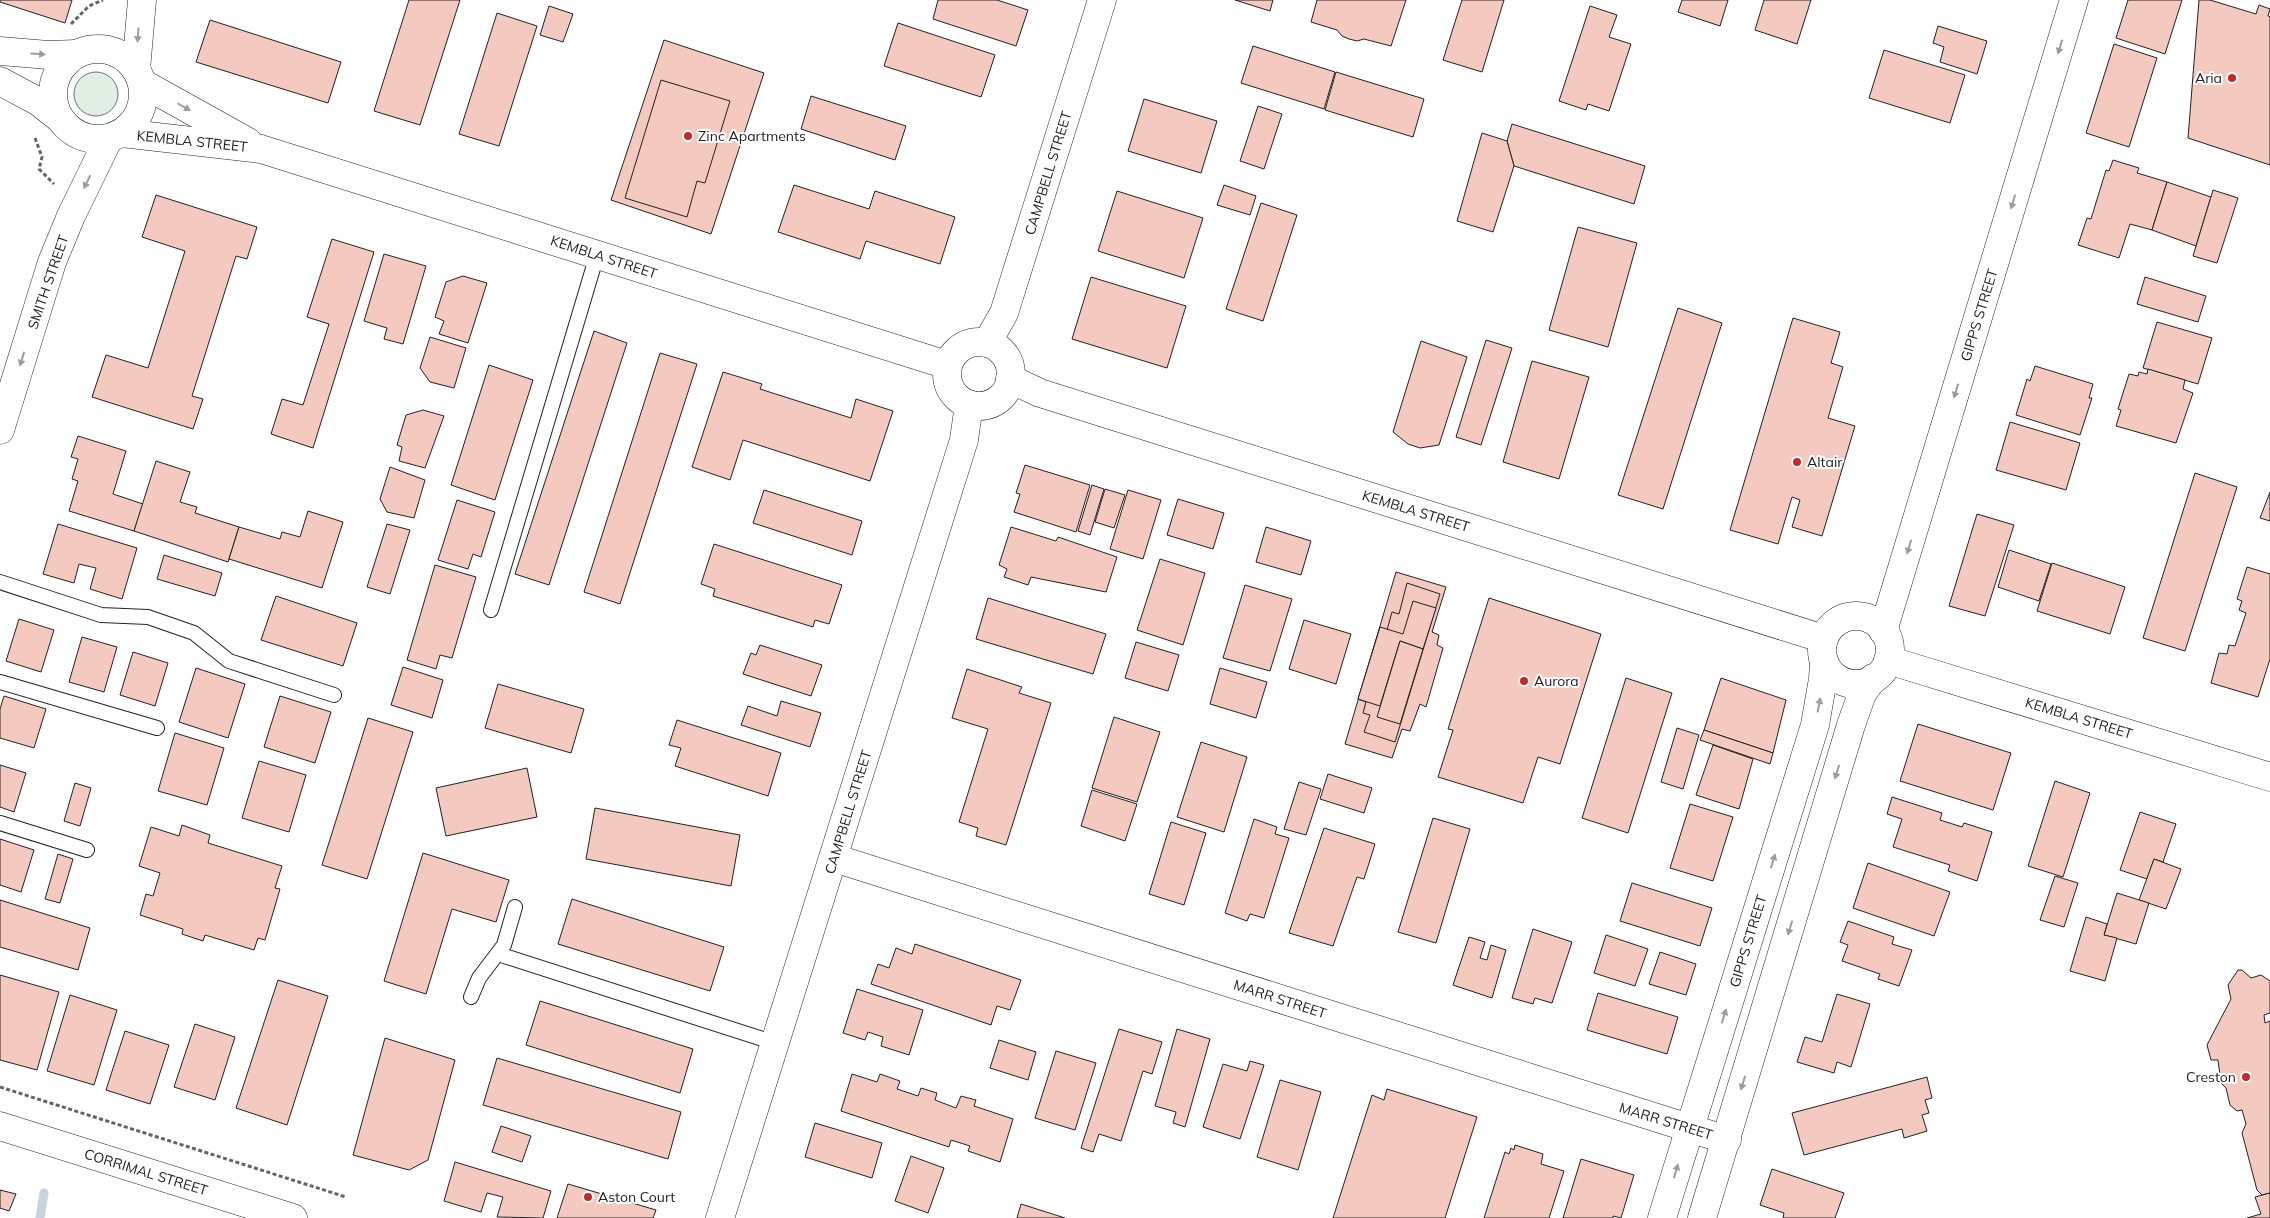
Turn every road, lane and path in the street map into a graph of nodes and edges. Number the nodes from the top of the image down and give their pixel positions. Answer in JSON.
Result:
{"nodes":[{"id":1,"x":103,"y":0,"type":"edge"},
{"id":2,"x":142,"y":0,"type":"edge"},
{"id":3,"x":1102,"y":0,"type":"edge"},
{"id":4,"x":2074,"y":0,"type":"edge"},
{"id":5,"x":89,"y":6,"type":"dead end"},
{"id":6,"x":0,"y":51,"type":"edge"},
{"id":7,"x":76,"y":54,"type":"junction"},
{"id":8,"x":139,"y":76,"type":"junction"},
{"id":9,"x":0,"y":81,"type":"edge"},
{"id":10,"x":58,"y":117,"type":"junction"},
{"id":11,"x":33,"y":133,"type":"dead end"},
{"id":12,"x":116,"y":136,"type":"junction"},
{"id":13,"x":261,"y":149,"type":"junction"},
{"id":14,"x":59,"y":189,"type":"dead end"},
{"id":15,"x":597,"y":255,"type":"junction"},
{"id":16,"x":988,"y":343,"type":"junction"},
{"id":17,"x":948,"y":365,"type":"junction"},
{"id":18,"x":1010,"y":379,"type":"junction"},
{"id":19,"x":969,"y":404,"type":"junction"},
{"id":20,"x":0,"y":430,"type":"edge"},
{"id":21,"x":0,"y":582,"type":"edge"},
{"id":22,"x":491,"y":610,"type":"dead end"},
{"id":23,"x":1883,"y":631,"type":"junction"},
{"id":24,"x":1824,"y":650,"type":"junction"},
{"id":25,"x":1880,"y":669,"type":"junction"},
{"id":26,"x":0,"y":682,"type":"edge"},
{"id":27,"x":334,"y":695,"type":"dead end"},
{"id":28,"x":157,"y":728,"type":"dead end"},
{"id":29,"x":2270,"y":777,"type":"edge"},
{"id":30,"x":0,"y":823,"type":"edge"},
{"id":31,"x":87,"y":850,"type":"dead end"},
{"id":32,"x":834,"y":858,"type":"junction"},
{"id":33,"x":515,"y":907,"type":"dead end"},
{"id":34,"x":498,"y":954,"type":"junction"},
{"id":35,"x":471,"y":997,"type":"dead end"},
{"id":36,"x":775,"y":1043,"type":"junction"},
{"id":37,"x":0,"y":1087,"type":"edge"},
{"id":38,"x":0,"y":1126,"type":"edge"},
{"id":39,"x":1689,"y":1128,"type":"junction"},
{"id":40,"x":1726,"y":1140,"type":"junction"},
{"id":41,"x":346,"y":1197,"type":"dead end"},
{"id":42,"x":293,"y":1218,"type":"edge"},
{"id":43,"x":720,"y":1218,"type":"edge"},
{"id":44,"x":1662,"y":1218,"type":"edge"},
{"id":45,"x":1702,"y":1218,"type":"edge"}],
"edges":[{"from":1,"to":5,"type":"path"},
{"from":2,"to":8,"type":"street","one_way":true},
{"from":3,"to":16,"type":"street","name":"CAMPBELL STREET"},
{"from":4,"to":23,"type":"street","name":"GIPPS STREET","one_way":true},
{"from":6,"to":7,"type":"street","one_way":true},
{"from":7,"to":8,"type":"street"},
{"from":7,"to":10,"type":"street"},
{"from":8,"to":12,"type":"street"},
{"from":8,"to":13,"type":"street","name":"KEMBLA STREET","one_way":true},
{"from":9,"to":10,"type":"street"},
{"from":10,"to":12,"type":"street"},
{"from":11,"to":14,"type":"path"},
{"from":12,"to":13,"type":"street","name":"KEMBLA STREET"},
{"from":12,"to":20,"type":"street","name":"SMITH STREET","one_way":true},
{"from":13,"to":15,"type":"street","name":"KEMBLA STREET"},
{"from":15,"to":17,"type":"street","name":"KEMBLA STREET"},
{"from":15,"to":22,"type":"lane"},
{"from":16,"to":17,"type":"street"},
{"from":16,"to":18,"type":"street"},
{"from":17,"to":19,"type":"street"},
{"from":18,"to":19,"type":"street"},
{"from":18,"to":24,"type":"street","name":"KEMBLA STREET"},
{"from":19,"to":32,"type":"street","name":"CAMPBELL STREET"},
{"from":21,"to":27,"type":"lane"},
{"from":23,"to":24,"type":"street"},
{"from":23,"to":25,"type":"street"},
{"from":24,"to":25,"type":"street"},
{"from":39,"to":24,"type":"street","name":"GIPPS STREET","one_way":true},
{"from":25,"to":29,"type":"street","name":"KEMBLA STREET"},
{"from":25,"to":40,"type":"street","one_way":true},
{"from":26,"to":28,"type":"lane"},
{"from":30,"to":31,"type":"lane"},
{"from":32,"to":36,"type":"street","name":"CAMPBELL STREET"},
{"from":32,"to":39,"type":"street","name":"MARR STREET"},
{"from":33,"to":34,"type":"lane"},
{"from":34,"to":35,"type":"lane"},
{"from":34,"to":36,"type":"lane"},
{"from":36,"to":43,"type":"street","name":"CAMPBELL STREET"},
{"from":37,"to":41,"type":"path"},
{"from":38,"to":42,"type":"street","name":"CORRIMAL STREET"},
{"from":39,"to":40,"type":"street","name":"MARR STREET"},
{"from":44,"to":39,"type":"street","name":"GIPPS STREET","one_way":true},
{"from":40,"to":45,"type":"street"}]}
